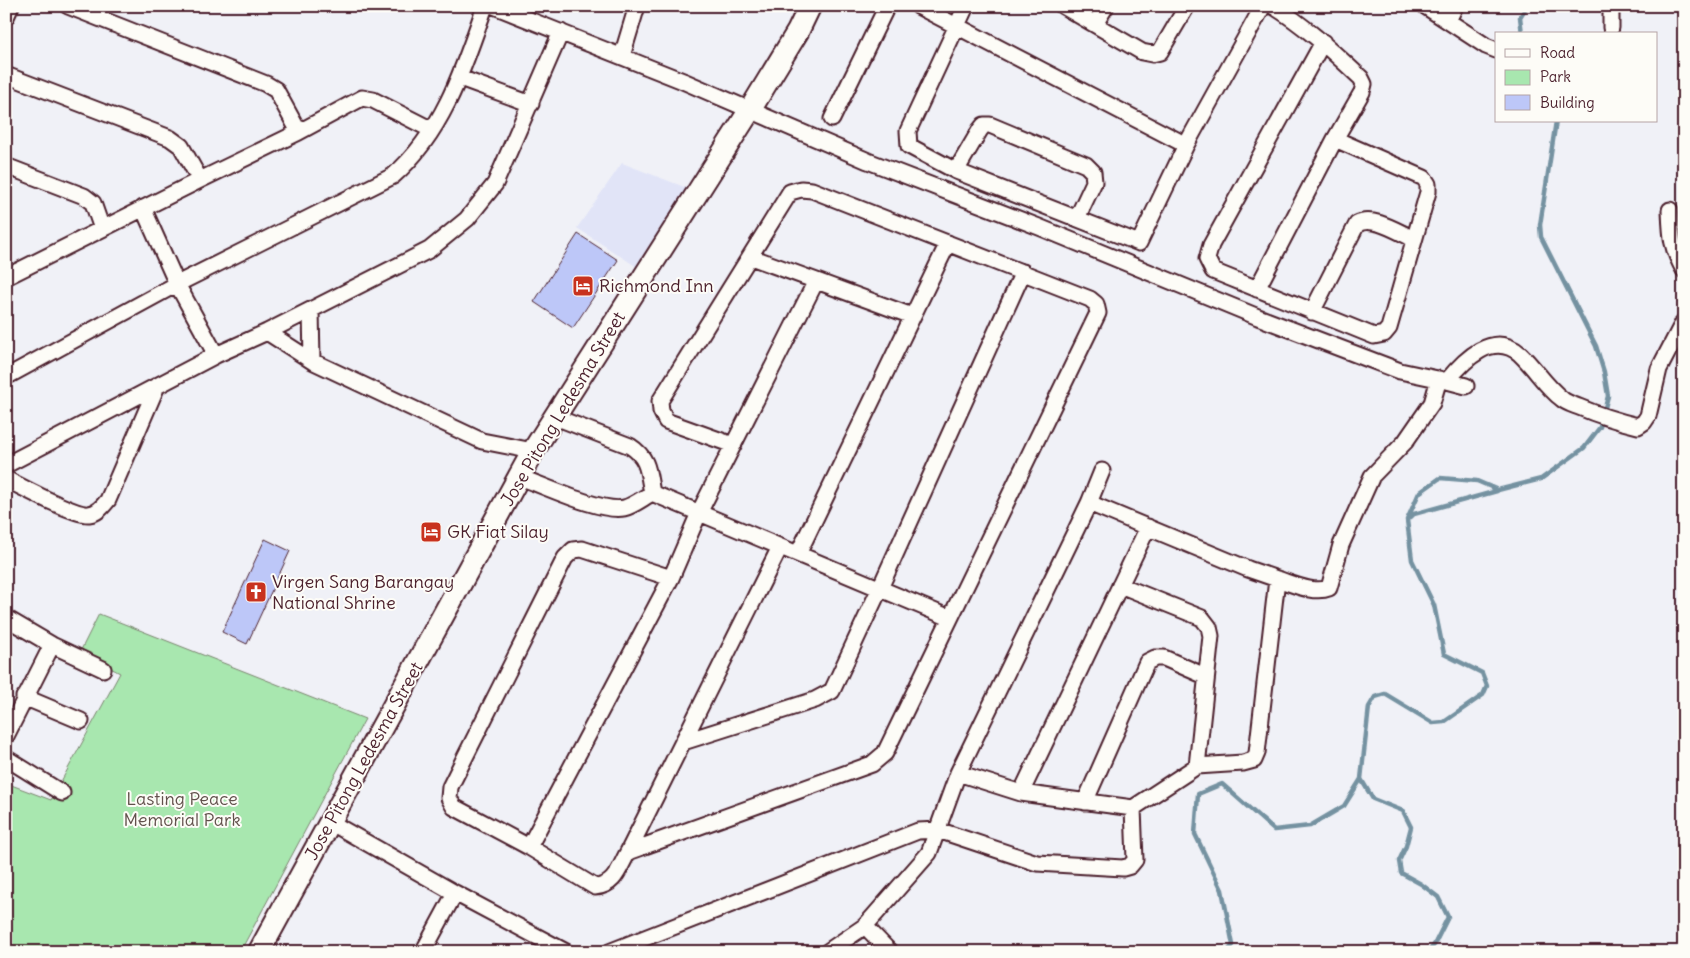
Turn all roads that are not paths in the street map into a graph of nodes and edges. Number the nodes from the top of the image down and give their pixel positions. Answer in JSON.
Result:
{"nodes":[{"id":1,"x":11,"y":6,"type":"edge"},
{"id":2,"x":68,"y":6,"type":"edge"},
{"id":3,"x":485,"y":6,"type":"edge"},
{"id":4,"x":494,"y":6,"type":"edge"},
{"id":5,"x":638,"y":6,"type":"edge"},
{"id":6,"x":810,"y":6,"type":"edge"},
{"id":7,"x":888,"y":6,"type":"edge"},
{"id":8,"x":918,"y":6,"type":"edge"},
{"id":9,"x":966,"y":6,"type":"edge"},
{"id":10,"x":1063,"y":6,"type":"edge"},
{"id":11,"x":1106,"y":6,"type":"edge"},
{"id":12,"x":1188,"y":6,"type":"edge"},
{"id":13,"x":1263,"y":6,"type":"edge"},
{"id":14,"x":1273,"y":6,"type":"edge"},
{"id":15,"x":1425,"y":6,"type":"edge"},
{"id":16,"x":1455,"y":6,"type":"edge"},
{"id":17,"x":1611,"y":6,"type":"edge"},
{"id":18,"x":6,"y":17,"type":"edge"},
{"id":19,"x":1448,"y":20,"type":"junction"},
{"id":20,"x":1095,"y":24,"type":"junction"},
{"id":21,"x":956,"y":26,"type":"junction"},
{"id":22,"x":1611,"y":28,"type":"dead end"},
{"id":23,"x":561,"y":32,"type":"junction"},
{"id":24,"x":1323,"y":42,"type":"junction"},
{"id":25,"x":1495,"y":50,"type":"edge"},
{"id":26,"x":622,"y":56,"type":"junction"},
{"id":27,"x":6,"y":75,"type":"edge"},
{"id":28,"x":460,"y":78,"type":"junction"},
{"id":29,"x":531,"y":104,"type":"junction"},
{"id":30,"x":750,"y":110,"type":"junction"},
{"id":31,"x":832,"y":119,"type":"dead end"},
{"id":32,"x":432,"y":130,"type":"junction"},
{"id":33,"x":299,"y":132,"type":"junction"},
{"id":34,"x":1335,"y":139,"type":"junction"},
{"id":35,"x":1186,"y":145,"type":"junction"},
{"id":36,"x":6,"y":166,"type":"edge"},
{"id":37,"x":956,"y":171,"type":"junction"},
{"id":38,"x":200,"y":180,"type":"junction"},
{"id":39,"x":143,"y":208,"type":"junction"},
{"id":40,"x":1670,"y":210,"type":"dead end"},
{"id":41,"x":1077,"y":218,"type":"junction"},
{"id":42,"x":102,"y":229,"type":"junction"},
{"id":43,"x":1414,"y":239,"type":"junction"},
{"id":44,"x":948,"y":243,"type":"junction"},
{"id":45,"x":1139,"y":243,"type":"junction"},
{"id":46,"x":1679,"y":251,"type":"edge"},
{"id":47,"x":751,"y":257,"type":"junction"},
{"id":48,"x":1129,"y":264,"type":"junction"},
{"id":49,"x":1684,"y":270,"type":"edge"},
{"id":50,"x":1023,"y":272,"type":"junction"},
{"id":51,"x":6,"y":277,"type":"edge"},
{"id":52,"x":816,"y":281,"type":"junction"},
{"id":53,"x":177,"y":284,"type":"junction"},
{"id":54,"x":1257,"y":289,"type":"junction"},
{"id":55,"x":311,"y":310,"type":"junction"},
{"id":56,"x":1312,"y":312,"type":"junction"},
{"id":57,"x":912,"y":316,"type":"junction"},
{"id":58,"x":1684,"y":321,"type":"edge"},
{"id":59,"x":267,"y":332,"type":"junction"},
{"id":60,"x":216,"y":355,"type":"junction"},
{"id":61,"x":312,"y":361,"type":"junction"},
{"id":62,"x":6,"y":377,"type":"edge"},
{"id":63,"x":1443,"y":380,"type":"junction"},
{"id":64,"x":157,"y":386,"type":"junction"},
{"id":65,"x":1466,"y":386,"type":"dead end"},
{"id":66,"x":555,"y":417,"type":"junction"},
{"id":67,"x":733,"y":446,"type":"junction"},
{"id":68,"x":533,"y":450,"type":"junction"},
{"id":69,"x":6,"y":465,"type":"edge"},
{"id":70,"x":1102,"y":471,"type":"dead end"},
{"id":71,"x":519,"y":476,"type":"junction"},
{"id":72,"x":6,"y":479,"type":"edge"},
{"id":73,"x":652,"y":493,"type":"junction"},
{"id":74,"x":1089,"y":503,"type":"junction"},
{"id":75,"x":700,"y":513,"type":"junction"},
{"id":76,"x":1148,"y":528,"type":"junction"},
{"id":77,"x":780,"y":547,"type":"junction"},
{"id":78,"x":798,"y":554,"type":"junction"},
{"id":79,"x":672,"y":578,"type":"junction"},
{"id":80,"x":1278,"y":579,"type":"junction"},
{"id":81,"x":1120,"y":585,"type":"junction"},
{"id":82,"x":880,"y":588,"type":"junction"},
{"id":83,"x":950,"y":618,"type":"junction"},
{"id":84,"x":7,"y":622,"type":"edge"},
{"id":85,"x":52,"y":645,"type":"junction"},
{"id":86,"x":103,"y":668,"type":"dead end"},
{"id":87,"x":1206,"y":676,"type":"junction"},
{"id":88,"x":24,"y":697,"type":"junction"},
{"id":89,"x":81,"y":721,"type":"dead end"},
{"id":90,"x":6,"y":736,"type":"edge"},
{"id":91,"x":684,"y":742,"type":"junction"},
{"id":92,"x":6,"y":758,"type":"edge"},
{"id":93,"x":1197,"y":766,"type":"junction"},
{"id":94,"x":958,"y":773,"type":"junction"},
{"id":95,"x":62,"y":793,"type":"dead end"},
{"id":96,"x":1021,"y":793,"type":"junction"},
{"id":97,"x":1085,"y":802,"type":"junction"},
{"id":98,"x":1133,"y":808,"type":"junction"},
{"id":99,"x":330,"y":822,"type":"junction"},
{"id":100,"x":938,"y":830,"type":"junction"},
{"id":101,"x":529,"y":847,"type":"junction"},
{"id":102,"x":628,"y":852,"type":"junction"},
{"id":103,"x":456,"y":893,"type":"junction"},
{"id":104,"x":865,"y":926,"type":"junction"},
{"id":105,"x":259,"y":952,"type":"edge"},
{"id":106,"x":423,"y":952,"type":"edge"},
{"id":107,"x":566,"y":952,"type":"edge"},
{"id":108,"x":609,"y":952,"type":"edge"},
{"id":109,"x":827,"y":952,"type":"edge"},
{"id":110,"x":890,"y":952,"type":"edge"}],
"edges":[{"from":1,"to":18,"type":"street"},
{"from":2,"to":33,"type":"street"},
{"from":3,"to":28,"type":"street"},
{"from":4,"to":23,"type":"street"},
{"from":5,"to":26,"type":"street"},
{"from":6,"to":30,"type":"main road","name":"Jose Pitong Ledesma Street"},
{"from":7,"to":31,"type":"street"},
{"from":8,"to":21,"type":"street"},
{"from":9,"to":21,"type":"street"},
{"from":10,"to":20,"type":"street"},
{"from":11,"to":20,"type":"street"},
{"from":12,"to":20,"type":"street"},
{"from":13,"to":35,"type":"street"},
{"from":14,"to":24,"type":"street"},
{"from":15,"to":19,"type":"street"},
{"from":16,"to":19,"type":"street"},
{"from":17,"to":22,"type":"street"},
{"from":19,"to":25,"type":"street"},
{"from":21,"to":35,"type":"street"},
{"from":21,"to":37,"type":"street"},
{"from":23,"to":26,"type":"street"},
{"from":23,"to":29,"type":"street"},
{"from":24,"to":34,"type":"street"},
{"from":24,"to":54,"type":"street"},
{"from":26,"to":30,"type":"street"},
{"from":27,"to":38,"type":"street"},
{"from":28,"to":29,"type":"street"},
{"from":28,"to":32,"type":"street"},
{"from":29,"to":55,"type":"street"},
{"from":30,"to":48,"type":"street"},
{"from":30,"to":66,"type":"main road","name":"Jose Pitong Ledesma Street"},
{"from":32,"to":33,"type":"street"},
{"from":32,"to":53,"type":"street"},
{"from":33,"to":38,"type":"street"},
{"from":34,"to":43,"type":"street"},
{"from":34,"to":54,"type":"street"},
{"from":35,"to":45,"type":"street"},
{"from":36,"to":42,"type":"street"},
{"from":37,"to":41,"type":"street"},
{"from":37,"to":41,"type":"street"},
{"from":38,"to":39,"type":"street"},
{"from":39,"to":42,"type":"street"},
{"from":39,"to":53,"type":"street"},
{"from":40,"to":46,"type":"street"},
{"from":41,"to":45,"type":"street"},
{"from":42,"to":51,"type":"street"},
{"from":43,"to":56,"type":"street"},
{"from":43,"to":56,"type":"street"},
{"from":44,"to":47,"type":"street"},
{"from":44,"to":50,"type":"street"},
{"from":44,"to":57,"type":"street"},
{"from":45,"to":48,"type":"street"},
{"from":46,"to":49,"type":"street"},
{"from":47,"to":52,"type":"street"},
{"from":47,"to":67,"type":"street"},
{"from":48,"to":63,"type":"street"},
{"from":50,"to":82,"type":"street"},
{"from":50,"to":83,"type":"street"},
{"from":52,"to":57,"type":"street"},
{"from":52,"to":67,"type":"street"},
{"from":53,"to":60,"type":"street"},
{"from":53,"to":62,"type":"street"},
{"from":54,"to":56,"type":"street"},
{"from":55,"to":59,"type":"street"},
{"from":55,"to":61,"type":"street"},
{"from":57,"to":78,"type":"street"},
{"from":58,"to":63,"type":"street"},
{"from":59,"to":60,"type":"street"},
{"from":59,"to":61,"type":"street"},
{"from":60,"to":64,"type":"street"},
{"from":61,"to":68,"type":"street"},
{"from":63,"to":65,"type":"street"},
{"from":63,"to":80,"type":"street"},
{"from":64,"to":69,"type":"street"},
{"from":64,"to":72,"type":"street"},
{"from":66,"to":68,"type":"main road","name":"Jose Pitong Ledesma Street"},
{"from":66,"to":73,"type":"street"},
{"from":67,"to":75,"type":"street"},
{"from":68,"to":71,"type":"main road","name":"Jose Pitong Ledesma Street"},
{"from":70,"to":74,"type":"street"},
{"from":71,"to":73,"type":"street"},
{"from":71,"to":99,"type":"main road","name":"Jose Pitong Ledesma Street"},
{"from":73,"to":75,"type":"street"},
{"from":74,"to":76,"type":"street"},
{"from":74,"to":94,"type":"street"},
{"from":75,"to":77,"type":"street"},
{"from":75,"to":79,"type":"street"},
{"from":76,"to":80,"type":"street"},
{"from":76,"to":81,"type":"street"},
{"from":77,"to":78,"type":"street"},
{"from":77,"to":91,"type":"street"},
{"from":78,"to":82,"type":"street"},
{"from":79,"to":101,"type":"street"},
{"from":79,"to":101,"type":"street"},
{"from":80,"to":93,"type":"street"},
{"from":81,"to":87,"type":"street"},
{"from":81,"to":96,"type":"street"},
{"from":82,"to":83,"type":"street"},
{"from":82,"to":91,"type":"street"},
{"from":83,"to":102,"type":"street"},
{"from":84,"to":85,"type":"street"},
{"from":85,"to":86,"type":"street"},
{"from":85,"to":88,"type":"street"},
{"from":87,"to":93,"type":"street"},
{"from":87,"to":97,"type":"street"},
{"from":88,"to":89,"type":"street"},
{"from":88,"to":90,"type":"street"},
{"from":91,"to":102,"type":"street"},
{"from":92,"to":95,"type":"street"},
{"from":93,"to":98,"type":"street"},
{"from":94,"to":96,"type":"street"},
{"from":94,"to":100,"type":"street"},
{"from":96,"to":97,"type":"street"},
{"from":97,"to":98,"type":"street"},
{"from":98,"to":100,"type":"street"},
{"from":99,"to":103,"type":"street"},
{"from":99,"to":105,"type":"main road","name":"Jose Pitong Ledesma Street"},
{"from":100,"to":104,"type":"street"},
{"from":100,"to":108,"type":"street"},
{"from":101,"to":102,"type":"street"},
{"from":103,"to":106,"type":"street"},
{"from":103,"to":107,"type":"street"},
{"from":104,"to":109,"type":"street"},
{"from":104,"to":110,"type":"street"}]}
